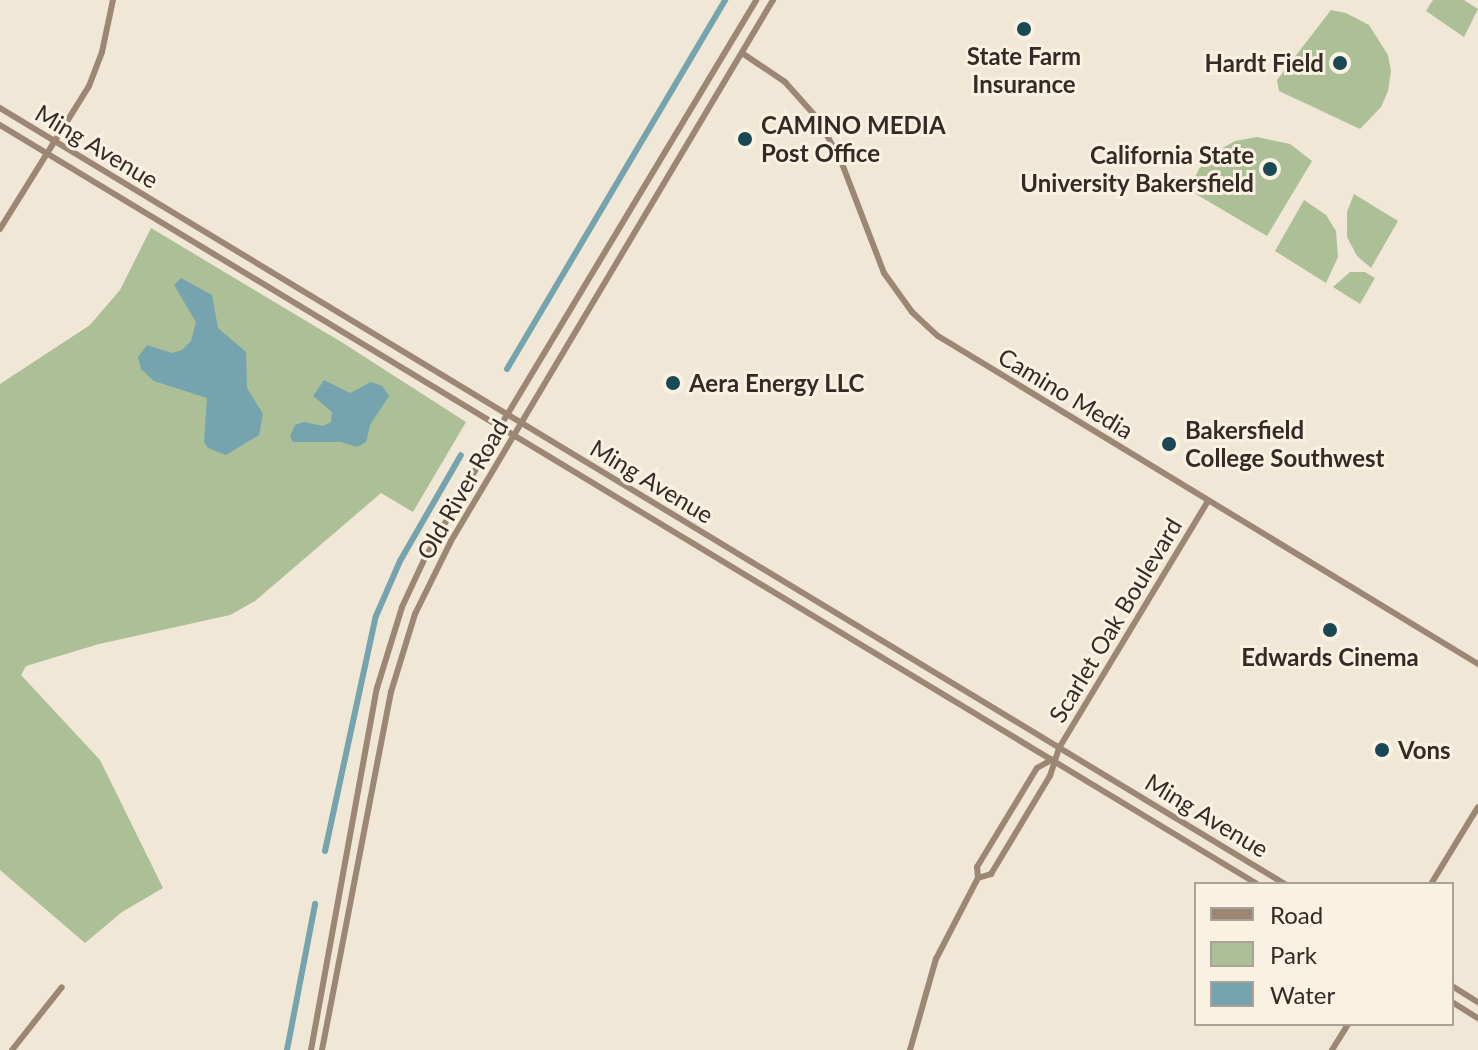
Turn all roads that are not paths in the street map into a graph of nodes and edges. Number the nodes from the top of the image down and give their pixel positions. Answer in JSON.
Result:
{"nodes":[{"id":1,"x":113,"y":0,"type":"edge"},
{"id":2,"x":756,"y":0,"type":"edge"},
{"id":3,"x":773,"y":0,"type":"edge"},
{"id":4,"x":742,"y":53,"type":"junction"},
{"id":5,"x":0,"y":108,"type":"edge"},
{"id":6,"x":0,"y":125,"type":"edge"},
{"id":7,"x":56,"y":142,"type":"junction"},
{"id":8,"x":50,"y":154,"type":"junction"},
{"id":9,"x":0,"y":229,"type":"edge"},
{"id":10,"x":507,"y":415,"type":"junction"},
{"id":11,"x":521,"y":423,"type":"junction"},
{"id":12,"x":501,"y":426,"type":"junction"},
{"id":13,"x":515,"y":434,"type":"junction"},
{"id":14,"x":1208,"y":501,"type":"junction"},
{"id":15,"x":1478,"y":664,"type":"edge"},
{"id":16,"x":1059,"y":748,"type":"junction"},
{"id":17,"x":1053,"y":759,"type":"junction"},
{"id":18,"x":1478,"y":807,"type":"edge"},
{"id":19,"x":978,"y":878,"type":"junction"},
{"id":20,"x":1254,"y":882,"type":"edge"},
{"id":21,"x":1282,"y":882,"type":"edge"},
{"id":22,"x":1432,"y":882,"type":"edge"},
{"id":23,"x":62,"y":987,"type":"dead end"},
{"id":24,"x":1454,"y":987,"type":"edge"},
{"id":25,"x":1478,"y":1002,"type":"edge"},
{"id":26,"x":1454,"y":1003,"type":"edge"},
{"id":27,"x":1478,"y":1018,"type":"edge"},
{"id":28,"x":1347,"y":1026,"type":"edge"},
{"id":29,"x":12,"y":1050,"type":"edge"},
{"id":30,"x":311,"y":1050,"type":"edge"},
{"id":31,"x":322,"y":1050,"type":"edge"},
{"id":32,"x":910,"y":1050,"type":"edge"},
{"id":33,"x":1332,"y":1050,"type":"edge"}],
"edges":[{"from":1,"to":7,"type":"main road"},
{"from":2,"to":10,"type":"main road","name":"Old River Road"},
{"from":3,"to":4,"type":"main road","name":"Old River Road"},
{"from":4,"to":11,"type":"main road","name":"Old River Road"},
{"from":4,"to":14,"type":"main road","name":"Camino Media"},
{"from":5,"to":7,"type":"main road","name":"Ming Avenue"},
{"from":6,"to":8,"type":"main road","name":"Ming Avenue"},
{"from":7,"to":8,"type":"main road"},
{"from":7,"to":10,"type":"main road","name":"Ming Avenue"},
{"from":8,"to":9,"type":"main road"},
{"from":8,"to":12,"type":"main road","name":"Ming Avenue"},
{"from":10,"to":11,"type":"main road","name":"Ming Avenue"},
{"from":10,"to":12,"type":"main road","name":"Old River Road"},
{"from":11,"to":13,"type":"main road","name":"Old River Road"},
{"from":11,"to":16,"type":"main road","name":"Ming Avenue"},
{"from":12,"to":13,"type":"main road","name":"Ming Avenue"},
{"from":12,"to":30,"type":"main road","name":"Old River Road"},
{"from":13,"to":17,"type":"main road","name":"Ming Avenue"},
{"from":13,"to":31,"type":"main road","name":"Old River Road"},
{"from":14,"to":15,"type":"main road","name":"Camino Media"},
{"from":14,"to":16,"type":"main road","name":"Scarlet Oak Boulevard"},
{"from":16,"to":17,"type":"main road","name":"Scarlet Oak Boulevard"},
{"from":16,"to":21,"type":"main road","name":"Ming Avenue"},
{"from":17,"to":19,"type":"main road","name":"Scarlet Oak Boulevard"},
{"from":17,"to":19,"type":"main road","name":"Scarlet Oak Boulevard"},
{"from":17,"to":20,"type":"main road","name":"Ming Avenue"},
{"from":18,"to":22,"type":"main road"},
{"from":19,"to":32,"type":"main road","name":"Scarlet Oak Boulevard"},
{"from":23,"to":29,"type":"main road"},
{"from":24,"to":25,"type":"main road"},
{"from":26,"to":27,"type":"main road"},
{"from":28,"to":33,"type":"main road"}]}
